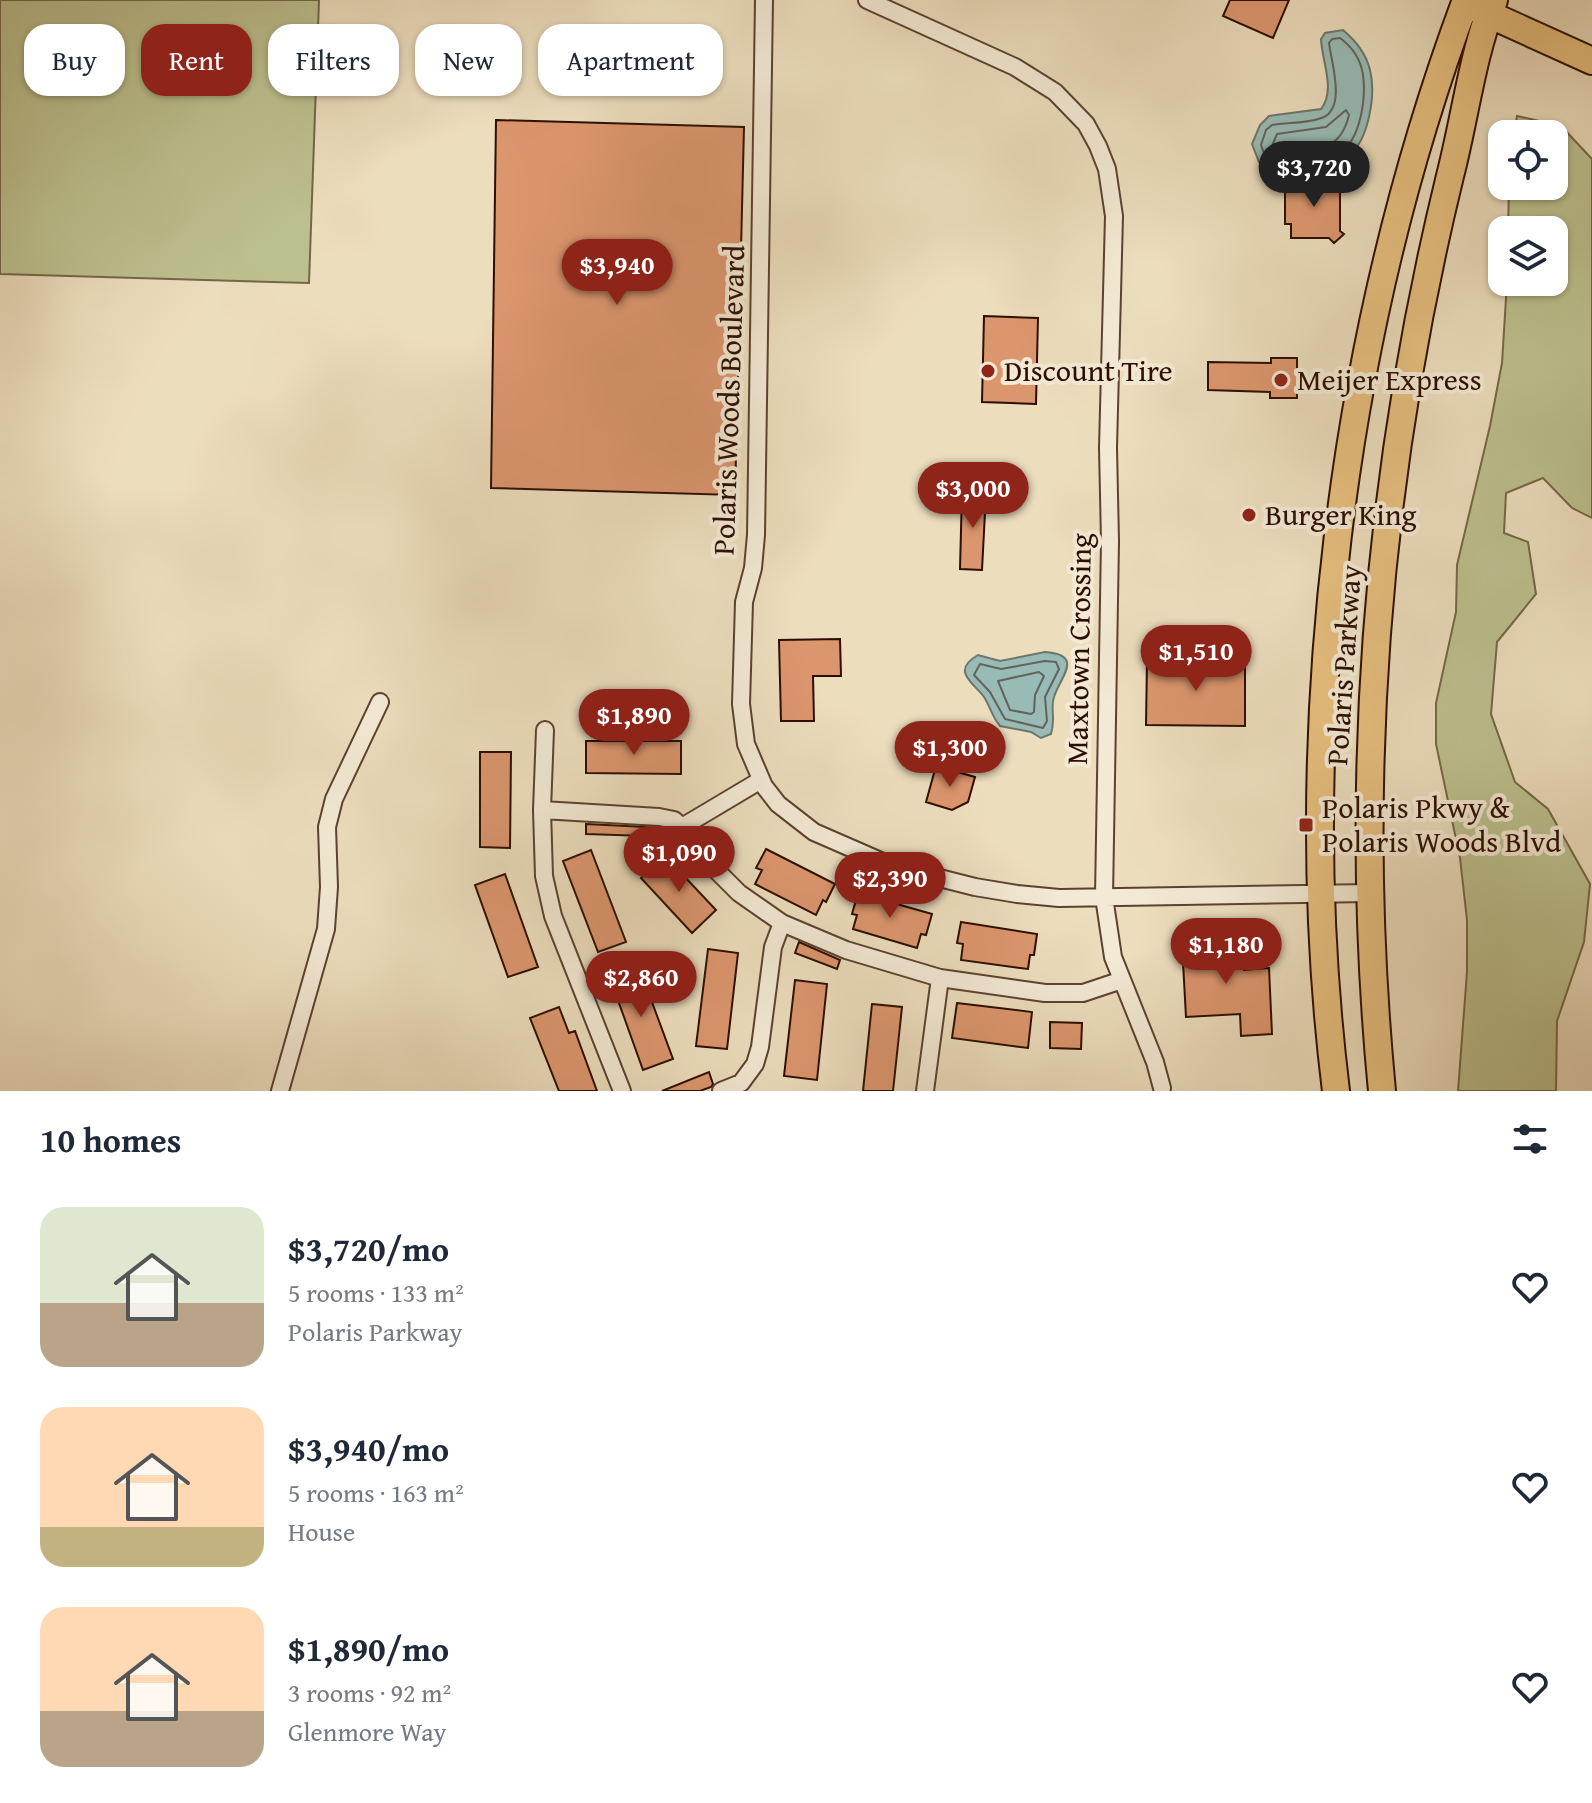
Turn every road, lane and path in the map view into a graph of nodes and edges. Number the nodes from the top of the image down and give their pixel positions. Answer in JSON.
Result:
{"nodes":[{"id":1,"x":764,"y":0,"type":"edge"},
{"id":2,"x":867,"y":0,"type":"edge"},
{"id":3,"x":1474,"y":4,"type":"edge"},
{"id":4,"x":1592,"y":61,"type":"edge"},
{"id":5,"x":380,"y":702,"type":"dead end"},
{"id":6,"x":545,"y":730,"type":"dead end"},
{"id":7,"x":761,"y":780,"type":"junction"},
{"id":8,"x":542,"y":810,"type":"junction"},
{"id":9,"x":682,"y":827,"type":"junction"},
{"id":10,"x":1322,"y":893,"type":"junction"},
{"id":11,"x":1370,"y":893,"type":"junction"},
{"id":12,"x":1104,"y":897,"type":"junction"},
{"id":13,"x":782,"y":923,"type":"junction"},
{"id":14,"x":940,"y":978,"type":"junction"},
{"id":15,"x":1122,"y":980,"type":"junction"},
{"id":16,"x":1162,"y":1088,"type":"dead end"},
{"id":17,"x":280,"y":1091,"type":"edge"},
{"id":18,"x":622,"y":1091,"type":"edge"},
{"id":19,"x":721,"y":1091,"type":"edge"},
{"id":20,"x":925,"y":1091,"type":"edge"},
{"id":21,"x":1336,"y":1091,"type":"edge"},
{"id":22,"x":1382,"y":1091,"type":"edge"}],
"edges":[{"from":1,"to":7,"type":"street","name":"Polaris Woods Boulevard"},
{"from":2,"to":12,"type":"street","name":"Maxtown Crossing"},
{"from":3,"to":4,"type":"main road"},
{"from":3,"to":10,"type":"main road","name":"Polaris Parkway"},
{"from":3,"to":11,"type":"main road","name":"Polaris Parkway"},
{"from":5,"to":17,"type":"street"},
{"from":6,"to":8,"type":"street"},
{"from":7,"to":9,"type":"street"},
{"from":7,"to":12,"type":"street","name":"Polaris Woods Boulevard"},
{"from":8,"to":9,"type":"street"},
{"from":8,"to":18,"type":"street"},
{"from":9,"to":13,"type":"street"},
{"from":10,"to":11,"type":"street","name":"Polaris Woods Boulevard"},
{"from":10,"to":12,"type":"street","name":"Polaris Woods Boulevard"},
{"from":10,"to":21,"type":"main road","name":"Polaris Parkway"},
{"from":11,"to":22,"type":"main road","name":"Polaris Parkway"},
{"from":12,"to":15,"type":"street","name":"Maxtown Crossing"},
{"from":13,"to":14,"type":"street"},
{"from":13,"to":19,"type":"street"},
{"from":14,"to":15,"type":"street"},
{"from":14,"to":20,"type":"street"},
{"from":15,"to":16,"type":"street","name":"Maxtown Crossing"}]}
